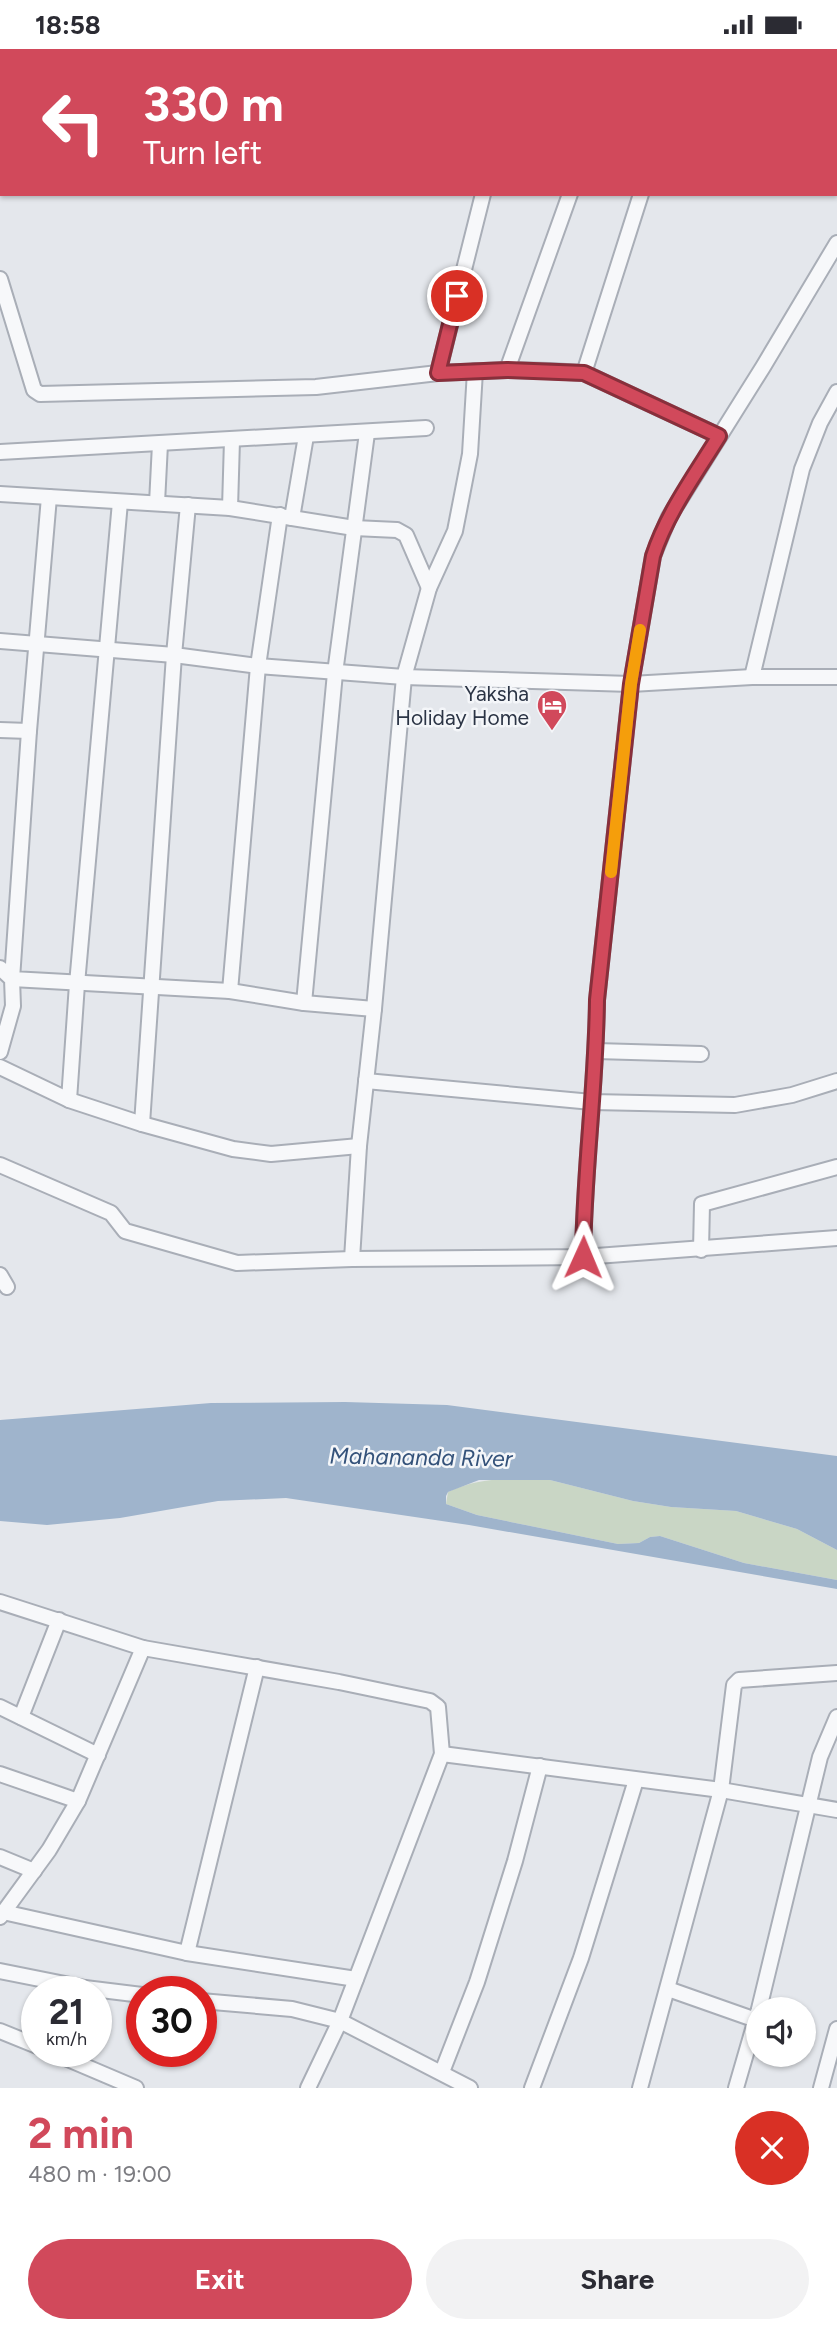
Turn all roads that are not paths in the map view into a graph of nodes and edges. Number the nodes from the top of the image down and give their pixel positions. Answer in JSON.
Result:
{"nodes":[{"id":1,"x":482,"y":196,"type":"edge"},
{"id":2,"x":569,"y":196,"type":"edge"},
{"id":3,"x":640,"y":196,"type":"edge"},
{"id":4,"x":837,"y":243,"type":"edge"},
{"id":5,"x":0,"y":279,"type":"edge"},
{"id":6,"x":507,"y":370,"type":"junction"},
{"id":7,"x":475,"y":371,"type":"junction"},
{"id":8,"x":438,"y":373,"type":"junction"},
{"id":9,"x":584,"y":373,"type":"junction"},
{"id":10,"x":837,"y":393,"type":"edge"},
{"id":11,"x":426,"y":428,"type":"dead end"},
{"id":12,"x":367,"y":433,"type":"junction"},
{"id":13,"x":306,"y":436,"type":"junction"},
{"id":14,"x":719,"y":436,"type":"junction"},
{"id":15,"x":232,"y":440,"type":"junction"},
{"id":16,"x":160,"y":443,"type":"junction"},
{"id":17,"x":0,"y":452,"type":"edge"},
{"id":18,"x":0,"y":494,"type":"edge"},
{"id":19,"x":49,"y":497,"type":"junction"},
{"id":20,"x":120,"y":502,"type":"junction"},
{"id":21,"x":157,"y":503,"type":"junction"},
{"id":22,"x":188,"y":505,"type":"junction"},
{"id":23,"x":230,"y":508,"type":"junction"},
{"id":24,"x":286,"y":516,"type":"junction"},
{"id":25,"x":354,"y":528,"type":"junction"},
{"id":26,"x":429,"y":588,"type":"junction"},
{"id":27,"x":0,"y":641,"type":"edge"},
{"id":28,"x":36,"y":644,"type":"junction"},
{"id":29,"x":106,"y":650,"type":"junction"},
{"id":30,"x":174,"y":655,"type":"junction"},
{"id":31,"x":258,"y":666,"type":"junction"},
{"id":32,"x":334,"y":673,"type":"junction"},
{"id":33,"x":404,"y":677,"type":"junction"},
{"id":34,"x":752,"y":677,"type":"junction"},
{"id":35,"x":837,"y":677,"type":"edge"},
{"id":36,"x":631,"y":684,"type":"junction"},
{"id":37,"x":0,"y":730,"type":"edge"},
{"id":38,"x":29,"y":731,"type":"junction"},
{"id":39,"x":0,"y":968,"type":"edge"},
{"id":40,"x":12,"y":979,"type":"junction"},
{"id":41,"x":77,"y":984,"type":"junction"},
{"id":42,"x":150,"y":987,"type":"junction"},
{"id":43,"x":230,"y":991,"type":"junction"},
{"id":44,"x":304,"y":1003,"type":"junction"},
{"id":45,"x":374,"y":1009,"type":"junction"},
{"id":46,"x":596,"y":1051,"type":"junction"},
{"id":47,"x":0,"y":1052,"type":"edge"},
{"id":48,"x":701,"y":1054,"type":"dead end"},
{"id":49,"x":0,"y":1067,"type":"edge"},
{"id":50,"x":366,"y":1081,"type":"junction"},
{"id":51,"x":837,"y":1081,"type":"edge"},
{"id":52,"x":69,"y":1100,"type":"junction"},
{"id":53,"x":592,"y":1102,"type":"junction"},
{"id":54,"x":142,"y":1124,"type":"junction"},
{"id":55,"x":359,"y":1146,"type":"junction"},
{"id":56,"x":0,"y":1165,"type":"edge"},
{"id":57,"x":837,"y":1167,"type":"edge"},
{"id":58,"x":837,"y":1238,"type":"edge"},
{"id":59,"x":701,"y":1249,"type":"junction"},
{"id":60,"x":583,"y":1257,"type":"junction"},
{"id":61,"x":352,"y":1259,"type":"junction"},
{"id":62,"x":0,"y":1602,"type":"edge"},
{"id":63,"x":59,"y":1620,"type":"junction"},
{"id":64,"x":143,"y":1648,"type":"junction"},
{"id":65,"x":257,"y":1667,"type":"junction"},
{"id":66,"x":837,"y":1673,"type":"edge"},
{"id":67,"x":0,"y":1707,"type":"edge"},
{"id":68,"x":21,"y":1717,"type":"junction"},
{"id":69,"x":837,"y":1717,"type":"edge"},
{"id":70,"x":442,"y":1754,"type":"junction"},
{"id":71,"x":97,"y":1755,"type":"junction"},
{"id":72,"x":540,"y":1766,"type":"junction"},
{"id":73,"x":0,"y":1774,"type":"edge"},
{"id":74,"x":636,"y":1780,"type":"junction"},
{"id":75,"x":721,"y":1790,"type":"junction"},
{"id":76,"x":78,"y":1801,"type":"junction"},
{"id":77,"x":807,"y":1805,"type":"junction"},
{"id":78,"x":837,"y":1810,"type":"edge"},
{"id":79,"x":0,"y":1857,"type":"edge"},
{"id":80,"x":34,"y":1871,"type":"junction"},
{"id":81,"x":1,"y":1915,"type":"edge"},
{"id":82,"x":187,"y":1952,"type":"junction"},
{"id":83,"x":0,"y":1971,"type":"edge"},
{"id":84,"x":356,"y":1979,"type":"junction"},
{"id":85,"x":667,"y":1989,"type":"junction"},
{"id":86,"x":126,"y":1993,"type":"edge"},
{"id":87,"x":761,"y":1997,"type":"edge"},
{"id":88,"x":217,"y":2002,"type":"edge"},
{"id":89,"x":746,"y":2011,"type":"edge"},
{"id":90,"x":340,"y":2021,"type":"junction"},
{"id":91,"x":837,"y":2029,"type":"edge"},
{"id":92,"x":0,"y":2031,"type":"edge"},
{"id":93,"x":21,"y":2040,"type":"edge"},
{"id":94,"x":746,"y":2053,"type":"edge"},
{"id":95,"x":87,"y":2067,"type":"edge"},
{"id":96,"x":442,"y":2073,"type":"junction"},
{"id":97,"x":136,"y":2088,"type":"edge"},
{"id":98,"x":308,"y":2088,"type":"edge"},
{"id":99,"x":470,"y":2088,"type":"edge"},
{"id":100,"x":532,"y":2088,"type":"edge"},
{"id":101,"x":640,"y":2088,"type":"edge"},
{"id":102,"x":736,"y":2088,"type":"edge"},
{"id":103,"x":821,"y":2088,"type":"edge"}],
"edges":[{"from":1,"to":8,"type":"street"},
{"from":2,"to":6,"type":"street"},
{"from":3,"to":9,"type":"street"},
{"from":4,"to":14,"type":"street"},
{"from":5,"to":8,"type":"street"},
{"from":6,"to":7,"type":"street"},
{"from":6,"to":9,"type":"street"},
{"from":7,"to":8,"type":"street"},
{"from":7,"to":26,"type":"street"},
{"from":9,"to":14,"type":"street"},
{"from":10,"to":34,"type":"street"},
{"from":11,"to":12,"type":"street"},
{"from":12,"to":13,"type":"street"},
{"from":12,"to":25,"type":"street"},
{"from":13,"to":15,"type":"street"},
{"from":13,"to":24,"type":"street"},
{"from":14,"to":36,"type":"street"},
{"from":15,"to":16,"type":"street"},
{"from":15,"to":23,"type":"street"},
{"from":16,"to":17,"type":"street"},
{"from":16,"to":21,"type":"street"},
{"from":18,"to":19,"type":"street"},
{"from":19,"to":20,"type":"street"},
{"from":19,"to":28,"type":"street"},
{"from":20,"to":21,"type":"street"},
{"from":20,"to":29,"type":"street"},
{"from":21,"to":22,"type":"street"},
{"from":22,"to":23,"type":"street"},
{"from":22,"to":30,"type":"street"},
{"from":23,"to":24,"type":"street"},
{"from":24,"to":25,"type":"street"},
{"from":24,"to":31,"type":"street"},
{"from":25,"to":26,"type":"street"},
{"from":25,"to":32,"type":"street"},
{"from":26,"to":33,"type":"street"},
{"from":27,"to":28,"type":"street"},
{"from":28,"to":29,"type":"street"},
{"from":28,"to":38,"type":"street"},
{"from":29,"to":30,"type":"street"},
{"from":29,"to":41,"type":"street"},
{"from":30,"to":31,"type":"street"},
{"from":30,"to":42,"type":"street"},
{"from":31,"to":32,"type":"street"},
{"from":31,"to":43,"type":"street"},
{"from":32,"to":33,"type":"street"},
{"from":32,"to":44,"type":"street"},
{"from":33,"to":36,"type":"street"},
{"from":33,"to":45,"type":"street"},
{"from":34,"to":35,"type":"street"},
{"from":34,"to":36,"type":"street"},
{"from":36,"to":46,"type":"street"},
{"from":37,"to":38,"type":"street"},
{"from":38,"to":40,"type":"street"},
{"from":39,"to":40,"type":"street"},
{"from":40,"to":41,"type":"street"},
{"from":40,"to":47,"type":"street"},
{"from":41,"to":42,"type":"street"},
{"from":41,"to":52,"type":"street"},
{"from":42,"to":43,"type":"street"},
{"from":42,"to":54,"type":"street"},
{"from":43,"to":44,"type":"street"},
{"from":44,"to":45,"type":"street"},
{"from":45,"to":50,"type":"street"},
{"from":46,"to":48,"type":"street"},
{"from":46,"to":53,"type":"street"},
{"from":49,"to":52,"type":"street"},
{"from":50,"to":53,"type":"street"},
{"from":50,"to":55,"type":"street"},
{"from":51,"to":53,"type":"street"},
{"from":52,"to":54,"type":"street"},
{"from":53,"to":60,"type":"street"},
{"from":54,"to":55,"type":"street"},
{"from":55,"to":61,"type":"street"},
{"from":56,"to":61,"type":"street"},
{"from":57,"to":59,"type":"street"},
{"from":58,"to":59,"type":"street"},
{"from":59,"to":60,"type":"street"},
{"from":60,"to":61,"type":"street"},
{"from":62,"to":63,"type":"street"},
{"from":63,"to":64,"type":"street"},
{"from":63,"to":68,"type":"street"},
{"from":64,"to":65,"type":"street"},
{"from":64,"to":71,"type":"street"},
{"from":65,"to":70,"type":"street"},
{"from":65,"to":82,"type":"street"},
{"from":66,"to":75,"type":"street"},
{"from":67,"to":68,"type":"street"},
{"from":68,"to":71,"type":"street"},
{"from":69,"to":77,"type":"street"},
{"from":70,"to":72,"type":"street"},
{"from":70,"to":84,"type":"street"},
{"from":71,"to":76,"type":"street"},
{"from":72,"to":74,"type":"street"},
{"from":72,"to":96,"type":"street"},
{"from":73,"to":76,"type":"street"},
{"from":74,"to":75,"type":"street"},
{"from":74,"to":100,"type":"street"},
{"from":75,"to":77,"type":"street"},
{"from":75,"to":85,"type":"street"},
{"from":76,"to":80,"type":"street"},
{"from":77,"to":78,"type":"street"},
{"from":77,"to":87,"type":"street"},
{"from":79,"to":80,"type":"street"},
{"from":80,"to":81,"type":"street"},
{"from":81,"to":82,"type":"street"},
{"from":82,"to":84,"type":"street"},
{"from":83,"to":86,"type":"street"},
{"from":84,"to":90,"type":"street"},
{"from":85,"to":89,"type":"street"},
{"from":85,"to":101,"type":"street"},
{"from":88,"to":90,"type":"street"},
{"from":90,"to":96,"type":"street"},
{"from":90,"to":98,"type":"street"},
{"from":91,"to":103,"type":"street"},
{"from":92,"to":93,"type":"street"},
{"from":94,"to":102,"type":"street"},
{"from":95,"to":97,"type":"street"},
{"from":96,"to":99,"type":"street"}]}
